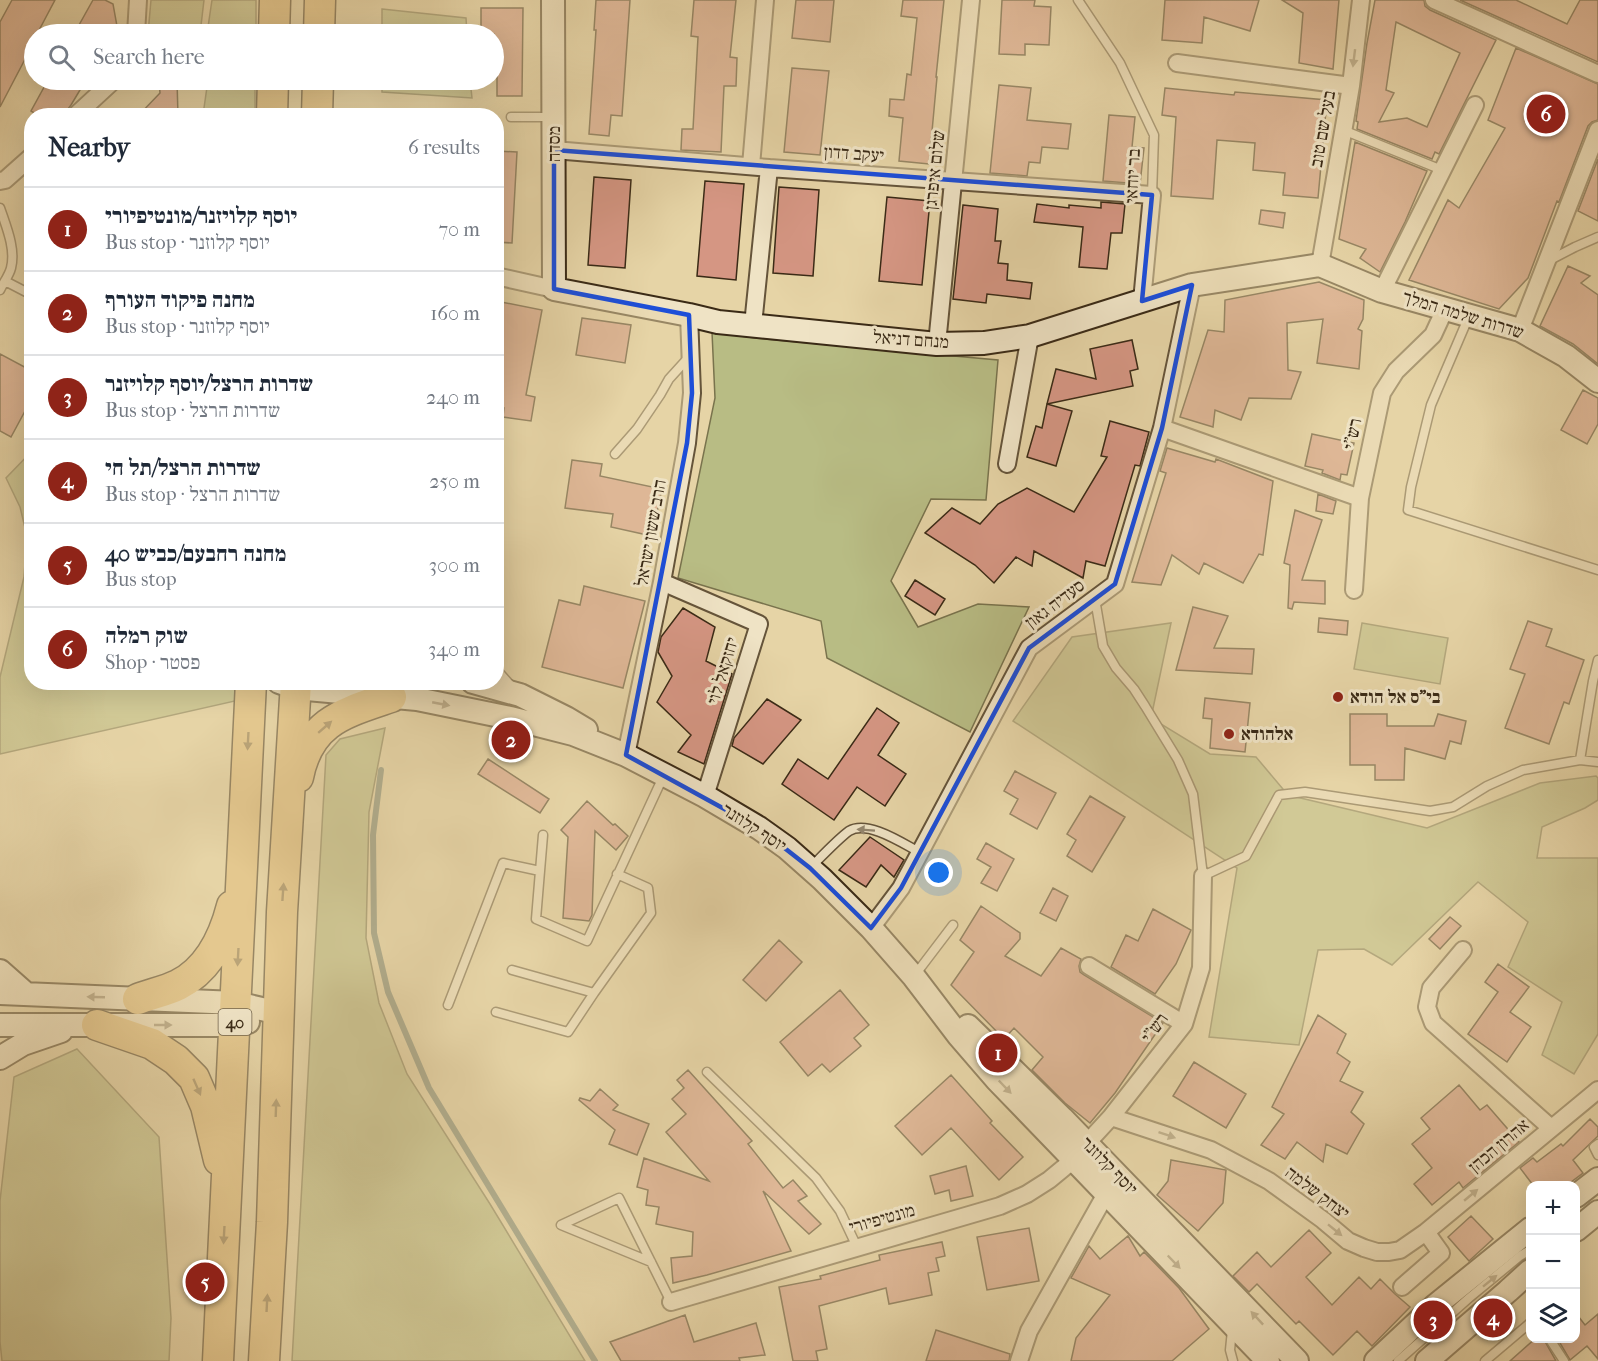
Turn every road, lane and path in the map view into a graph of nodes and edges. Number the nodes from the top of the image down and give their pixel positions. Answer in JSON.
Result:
{"nodes":[{"id":1,"x":138,"y":0,"type":"edge"},
{"id":2,"x":275,"y":0,"type":"edge"},
{"id":3,"x":320,"y":0,"type":"edge"},
{"id":4,"x":553,"y":0,"type":"edge"},
{"id":5,"x":765,"y":0,"type":"edge"},
{"id":6,"x":971,"y":0,"type":"edge"},
{"id":7,"x":1078,"y":0,"type":"edge"},
{"id":8,"x":1360,"y":0,"type":"edge"},
{"id":9,"x":1434,"y":0,"type":"edge"},
{"id":10,"x":137,"y":24,"type":"edge"},
{"id":11,"x":274,"y":24,"type":"edge"},
{"id":12,"x":319,"y":24,"type":"edge"},
{"id":13,"x":1178,"y":63,"type":"dead end"},
{"id":14,"x":1598,"y":74,"type":"edge"},
{"id":15,"x":1351,"y":86,"type":"junction"},
{"id":16,"x":103,"y":90,"type":"edge"},
{"id":17,"x":273,"y":90,"type":"edge"},
{"id":18,"x":318,"y":90,"type":"edge"},
{"id":19,"x":1475,"y":105,"type":"dead end"},
{"id":20,"x":84,"y":108,"type":"edge"},
{"id":21,"x":272,"y":108,"type":"edge"},
{"id":22,"x":317,"y":108,"type":"edge"},
{"id":23,"x":512,"y":117,"type":"dead end"},
{"id":24,"x":554,"y":117,"type":"junction"},
{"id":25,"x":1343,"y":130,"type":"junction"},
{"id":26,"x":1598,"y":130,"type":"edge"},
{"id":27,"x":554,"y":150,"type":"junction"},
{"id":28,"x":24,"y":163,"type":"edge"},
{"id":29,"x":751,"y":166,"type":"junction"},
{"id":30,"x":769,"y":168,"type":"junction"},
{"id":31,"x":1442,"y":170,"type":"junction"},
{"id":32,"x":0,"y":181,"type":"edge"},
{"id":33,"x":953,"y":181,"type":"junction"},
{"id":34,"x":1152,"y":195,"type":"junction"},
{"id":35,"x":0,"y":208,"type":"edge"},
{"id":36,"x":1598,"y":237,"type":"edge"},
{"id":37,"x":1547,"y":261,"type":"junction"},
{"id":38,"x":1320,"y":265,"type":"junction"},
{"id":39,"x":504,"y":278,"type":"edge"},
{"id":40,"x":4,"y":281,"type":"junction"},
{"id":41,"x":1192,"y":285,"type":"junction"},
{"id":42,"x":554,"y":289,"type":"junction"},
{"id":43,"x":0,"y":290,"type":"edge"},
{"id":44,"x":24,"y":291,"type":"edge"},
{"id":45,"x":1382,"y":291,"type":"junction"},
{"id":46,"x":1142,"y":302,"type":"junction"},
{"id":47,"x":1445,"y":309,"type":"junction"},
{"id":48,"x":689,"y":315,"type":"junction"},
{"id":49,"x":1470,"y":316,"type":"junction"},
{"id":50,"x":753,"y":325,"type":"junction"},
{"id":51,"x":1520,"y":330,"type":"junction"},
{"id":52,"x":1029,"y":336,"type":"junction"},
{"id":53,"x":937,"y":344,"type":"junction"},
{"id":54,"x":690,"y":355,"type":"junction"},
{"id":55,"x":1598,"y":381,"type":"edge"},
{"id":56,"x":1162,"y":428,"type":"junction"},
{"id":57,"x":615,"y":454,"type":"dead end"},
{"id":58,"x":1007,"y":464,"type":"dead end"},
{"id":59,"x":1360,"y":498,"type":"junction"},
{"id":60,"x":1598,"y":570,"type":"edge"},
{"id":61,"x":662,"y":582,"type":"junction"},
{"id":62,"x":1354,"y":590,"type":"dead end"},
{"id":63,"x":1095,"y":598,"type":"junction"},
{"id":64,"x":1598,"y":660,"type":"edge"},
{"id":65,"x":504,"y":678,"type":"edge"},
{"id":66,"x":251,"y":690,"type":"edge"},
{"id":67,"x":290,"y":690,"type":"edge"},
{"id":68,"x":337,"y":690,"type":"edge"},
{"id":69,"x":502,"y":690,"type":"edge"},
{"id":70,"x":520,"y":695,"type":"junction"},
{"id":71,"x":392,"y":697,"type":"junction"},
{"id":72,"x":626,"y":755,"type":"junction"},
{"id":73,"x":1580,"y":760,"type":"junction"},
{"id":74,"x":1598,"y":762,"type":"edge"},
{"id":75,"x":665,"y":774,"type":"junction"},
{"id":76,"x":705,"y":796,"type":"junction"},
{"id":77,"x":543,"y":835,"type":"dead end"},
{"id":78,"x":286,"y":839,"type":"junction"},
{"id":79,"x":920,"y":852,"type":"junction"},
{"id":80,"x":810,"y":868,"type":"junction"},
{"id":81,"x":242,"y":871,"type":"junction"},
{"id":82,"x":540,"y":871,"type":"junction"},
{"id":83,"x":617,"y":874,"type":"junction"},
{"id":84,"x":1203,"y":876,"type":"junction"},
{"id":85,"x":953,"y":925,"type":"dead end"},
{"id":86,"x":871,"y":928,"type":"junction"},
{"id":87,"x":1463,"y":950,"type":"dead end"},
{"id":88,"x":1089,"y":966,"type":"dead end"},
{"id":89,"x":512,"y":970,"type":"dead end"},
{"id":90,"x":0,"y":971,"type":"edge"},
{"id":91,"x":914,"y":977,"type":"junction"},
{"id":92,"x":0,"y":993,"type":"edge"},
{"id":93,"x":594,"y":993,"type":"junction"},
{"id":94,"x":26,"y":994,"type":"junction"},
{"id":95,"x":138,"y":999,"type":"junction"},
{"id":96,"x":448,"y":1005,"type":"dead end"},
{"id":97,"x":496,"y":1012,"type":"dead end"},
{"id":98,"x":235,"y":1014,"type":"junction"},
{"id":99,"x":279,"y":1014,"type":"junction"},
{"id":100,"x":1184,"y":1024,"type":"junction"},
{"id":101,"x":0,"y":1025,"type":"edge"},
{"id":102,"x":87,"y":1025,"type":"junction"},
{"id":103,"x":0,"y":1058,"type":"edge"},
{"id":104,"x":706,"y":1072,"type":"dead end"},
{"id":105,"x":1598,"y":1090,"type":"edge"},
{"id":106,"x":1112,"y":1117,"type":"junction"},
{"id":107,"x":1551,"y":1128,"type":"junction"},
{"id":108,"x":1598,"y":1144,"type":"edge"},
{"id":109,"x":1081,"y":1151,"type":"junction"},
{"id":110,"x":1598,"y":1155,"type":"edge"},
{"id":111,"x":1598,"y":1179,"type":"edge"},
{"id":112,"x":226,"y":1192,"type":"junction"},
{"id":113,"x":1107,"y":1192,"type":"junction"},
{"id":114,"x":1580,"y":1192,"type":"edge"},
{"id":115,"x":1426,"y":1232,"type":"junction"},
{"id":116,"x":1526,"y":1232,"type":"edge"},
{"id":117,"x":856,"y":1247,"type":"junction"},
{"id":118,"x":1526,"y":1252,"type":"edge"},
{"id":119,"x":651,"y":1262,"type":"junction"},
{"id":120,"x":1526,"y":1274,"type":"edge"},
{"id":121,"x":1402,"y":1287,"type":"dead end"},
{"id":122,"x":671,"y":1302,"type":"joint"},
{"id":123,"x":1233,"y":1323,"type":"junction"},
{"id":124,"x":1526,"y":1326,"type":"edge"},
{"id":125,"x":1552,"y":1343,"type":"edge"},
{"id":126,"x":218,"y":1361,"type":"edge"},
{"id":127,"x":264,"y":1361,"type":"edge"},
{"id":128,"x":1019,"y":1361,"type":"edge"},
{"id":129,"x":1233,"y":1361,"type":"edge"},
{"id":130,"x":1268,"y":1361,"type":"edge"},
{"id":131,"x":1297,"y":1361,"type":"edge"},
{"id":132,"x":1376,"y":1361,"type":"edge"},
{"id":133,"x":1398,"y":1361,"type":"edge"},
{"id":134,"x":1427,"y":1361,"type":"edge"},
{"id":135,"x":1485,"y":1361,"type":"edge"},
{"id":136,"x":1564,"y":1361,"type":"edge"}],
"edges":[{"from":1,"to":10,"type":"street"},
{"from":2,"to":11,"type":"highway"},
{"from":3,"to":12,"type":"highway"},
{"from":4,"to":24,"type":"main road","name":"מסדה"},
{"from":5,"to":29,"type":"street"},
{"from":6,"to":33,"type":"street","name":"שלום איפרגן"},
{"from":7,"to":34,"type":"lane","name":"בר יוחאי"},
{"from":8,"to":15,"type":"street","name":"בעל שם טוב","one_way":true},
{"from":9,"to":14,"type":"street"},
{"from":13,"to":15,"type":"street"},
{"from":15,"to":25,"type":"street","name":"בעל שם טוב"},
{"from":16,"to":20,"type":"street"},
{"from":17,"to":21,"type":"highway"},
{"from":18,"to":22,"type":"highway"},
{"from":19,"to":31,"type":"street"},
{"from":23,"to":24,"type":"lane"},
{"from":24,"to":27,"type":"main road","name":"מסדה"},
{"from":25,"to":31,"type":"lane"},
{"from":25,"to":38,"type":"street","name":"בעל שם טוב"},
{"from":26,"to":37,"type":"street"},
{"from":27,"to":29,"type":"street","name":"יעקב דדון"},
{"from":27,"to":42,"type":"main road","name":"מסדה"},
{"from":28,"to":32,"type":"street"},
{"from":29,"to":30,"type":"street","name":"יעקב דדון"},
{"from":30,"to":33,"type":"street","name":"יעקב דדון"},
{"from":30,"to":50,"type":"street"},
{"from":31,"to":45,"type":"street"},
{"from":33,"to":34,"type":"street","name":"יעקב דדון"},
{"from":33,"to":53,"type":"street","name":"שלום איפרגן"},
{"from":34,"to":46,"type":"street","name":"בר יוחאי"},
{"from":35,"to":40,"type":"lane"},
{"from":36,"to":37,"type":"lane"},
{"from":37,"to":51,"type":"street"},
{"from":38,"to":41,"type":"main road","name":"מנחם דניאל"},
{"from":38,"to":45,"type":"main road","name":"שדרות שלמה המלך"},
{"from":39,"to":42,"type":"street","name":"מנחם דניאל"},
{"from":40,"to":43,"type":"lane"},
{"from":40,"to":44,"type":"lane"},
{"from":41,"to":46,"type":"main road","name":"מנחם דניאל"},
{"from":41,"to":56,"type":"street","name":"סעדיה גאון"},
{"from":42,"to":48,"type":"main road","name":"מנחם דניאל"},
{"from":45,"to":47,"type":"main road","name":"שדרות שלמה המלך"},
{"from":46,"to":52,"type":"main road","name":"מנחם דניאל"},
{"from":47,"to":49,"type":"main road","name":"שדרות שלמה המלך"},
{"from":47,"to":59,"type":"street","name":"רש\"י"},
{"from":48,"to":50,"type":"main road","name":"מנחם דניאל"},
{"from":48,"to":54,"type":"street","name":"הרב ששון ישראל"},
{"from":49,"to":51,"type":"main road","name":"שדרות שלמה המלך"},
{"from":49,"to":60,"type":"lane"},
{"from":50,"to":53,"type":"main road","name":"מנחם דניאל"},
{"from":51,"to":55,"type":"main road","name":"שדרות שלמה המלך"},
{"from":52,"to":53,"type":"main road","name":"מנחם דניאל"},
{"from":52,"to":58,"type":"street"},
{"from":54,"to":57,"type":"lane"},
{"from":54,"to":61,"type":"street","name":"הרב ששון ישראל"},
{"from":56,"to":59,"type":"street"},
{"from":56,"to":63,"type":"street","name":"סעדיה גאון"},
{"from":59,"to":62,"type":"street","name":"רש\"י"},
{"from":61,"to":72,"type":"street","name":"הרב ששון ישראל"},
{"from":61,"to":76,"type":"street","name":"יחזקאל לוי"},
{"from":63,"to":79,"type":"street","name":"סעדיה גאון"},
{"from":63,"to":84,"type":"lane"},
{"from":64,"to":73,"type":"lane"},
{"from":65,"to":70,"type":"lane"},
{"from":66,"to":81,"type":"highway","number":"40","one_way":true},
{"from":67,"to":78,"type":"highway","number":"40"},
{"from":68,"to":71,"type":"main road","name":"יוסף קלוזנר"},
{"from":69,"to":70,"type":"main road","name":"יוסף קלוזנר"},
{"from":70,"to":72,"type":"main road","name":"יוסף קלוזנר"},
{"from":71,"to":72,"type":"main road","name":"יוסף קלוזנר","one_way":true},
{"from":78,"to":71,"type":"highway","one_way":true},
{"from":72,"to":75,"type":"main road","name":"יוסף קלוזנר"},
{"from":73,"to":74,"type":"lane"},
{"from":73,"to":84,"type":"lane"},
{"from":75,"to":76,"type":"main road","name":"יוסף קלוזנר"},
{"from":75,"to":83,"type":"lane"},
{"from":76,"to":80,"type":"main road","name":"יוסף קלוזנר"},
{"from":77,"to":82,"type":"lane"},
{"from":99,"to":78,"type":"highway","number":"40","one_way":true},
{"from":79,"to":80,"type":"lane","one_way":true},
{"from":79,"to":86,"type":"street","name":"סעדיה גאון"},
{"from":80,"to":86,"type":"main road","name":"יוסף קלוזנר"},
{"from":81,"to":95,"type":"highway"},
{"from":81,"to":98,"type":"highway","number":"40","one_way":true},
{"from":82,"to":83,"type":"lane"},
{"from":82,"to":96,"type":"lane"},
{"from":83,"to":93,"type":"lane"},
{"from":84,"to":100,"type":"street","name":"רש\"י"},
{"from":85,"to":91,"type":"lane"},
{"from":86,"to":91,"type":"main road","name":"יוסף קלוזנר"},
{"from":87,"to":107,"type":"street"},
{"from":88,"to":100,"type":"street"},
{"from":89,"to":93,"type":"lane"},
{"from":90,"to":94,"type":"main road"},
{"from":91,"to":109,"type":"main road","name":"יוסף קלוזנר"},
{"from":92,"to":94,"type":"main road"},
{"from":93,"to":97,"type":"lane"},
{"from":95,"to":94,"type":"main road","one_way":true},
{"from":95,"to":98,"type":"main road"},
{"from":98,"to":99,"type":"main road"},
{"from":102,"to":98,"type":"main road","one_way":true},
{"from":98,"to":112,"type":"highway","number":"40"},
{"from":127,"to":99,"type":"highway","number":"40","one_way":true},
{"from":100,"to":106,"type":"street","name":"רש\"י"},
{"from":101,"to":102,"type":"main road"},
{"from":102,"to":103,"type":"main road"},
{"from":102,"to":112,"type":"highway","one_way":true},
{"from":104,"to":117,"type":"lane"},
{"from":105,"to":107,"type":"street","name":"אהרון הכהן"},
{"from":106,"to":109,"type":"street","name":"רש\"י"},
{"from":106,"to":115,"type":"street","name":"יצחק שלמה","one_way":true},
{"from":115,"to":107,"type":"street","name":"אהרון הכהן","one_way":true},
{"from":108,"to":110,"type":"lane"},
{"from":109,"to":113,"type":"main road","name":"יוסף קלוזנר"},
{"from":109,"to":117,"type":"street","name":"מונטיפיורי"},
{"from":131,"to":109,"type":"main road","name":"יוסף קלוזנר","one_way":true},
{"from":111,"to":114,"type":"main road"},
{"from":112,"to":126,"type":"highway","number":"40","one_way":true},
{"from":113,"to":123,"type":"main road","name":"יוסף קלוזנר","one_way":true},
{"from":113,"to":128,"type":"street"},
{"from":115,"to":121,"type":"street"},
{"from":116,"to":132,"type":"main road"},
{"from":117,"to":122,"type":"street","name":"מונטיפיורי"},
{"from":133,"to":118,"type":"lane","one_way":true},
{"from":119,"to":119,"type":"lane"},
{"from":119,"to":122,"type":"lane"},
{"from":120,"to":134,"type":"main road"},
{"from":123,"to":129,"type":"lane"},
{"from":123,"to":130,"type":"main road","name":"יוסף קלוזנר"},
{"from":124,"to":135,"type":"lane"},
{"from":125,"to":136,"type":"lane"}]}
